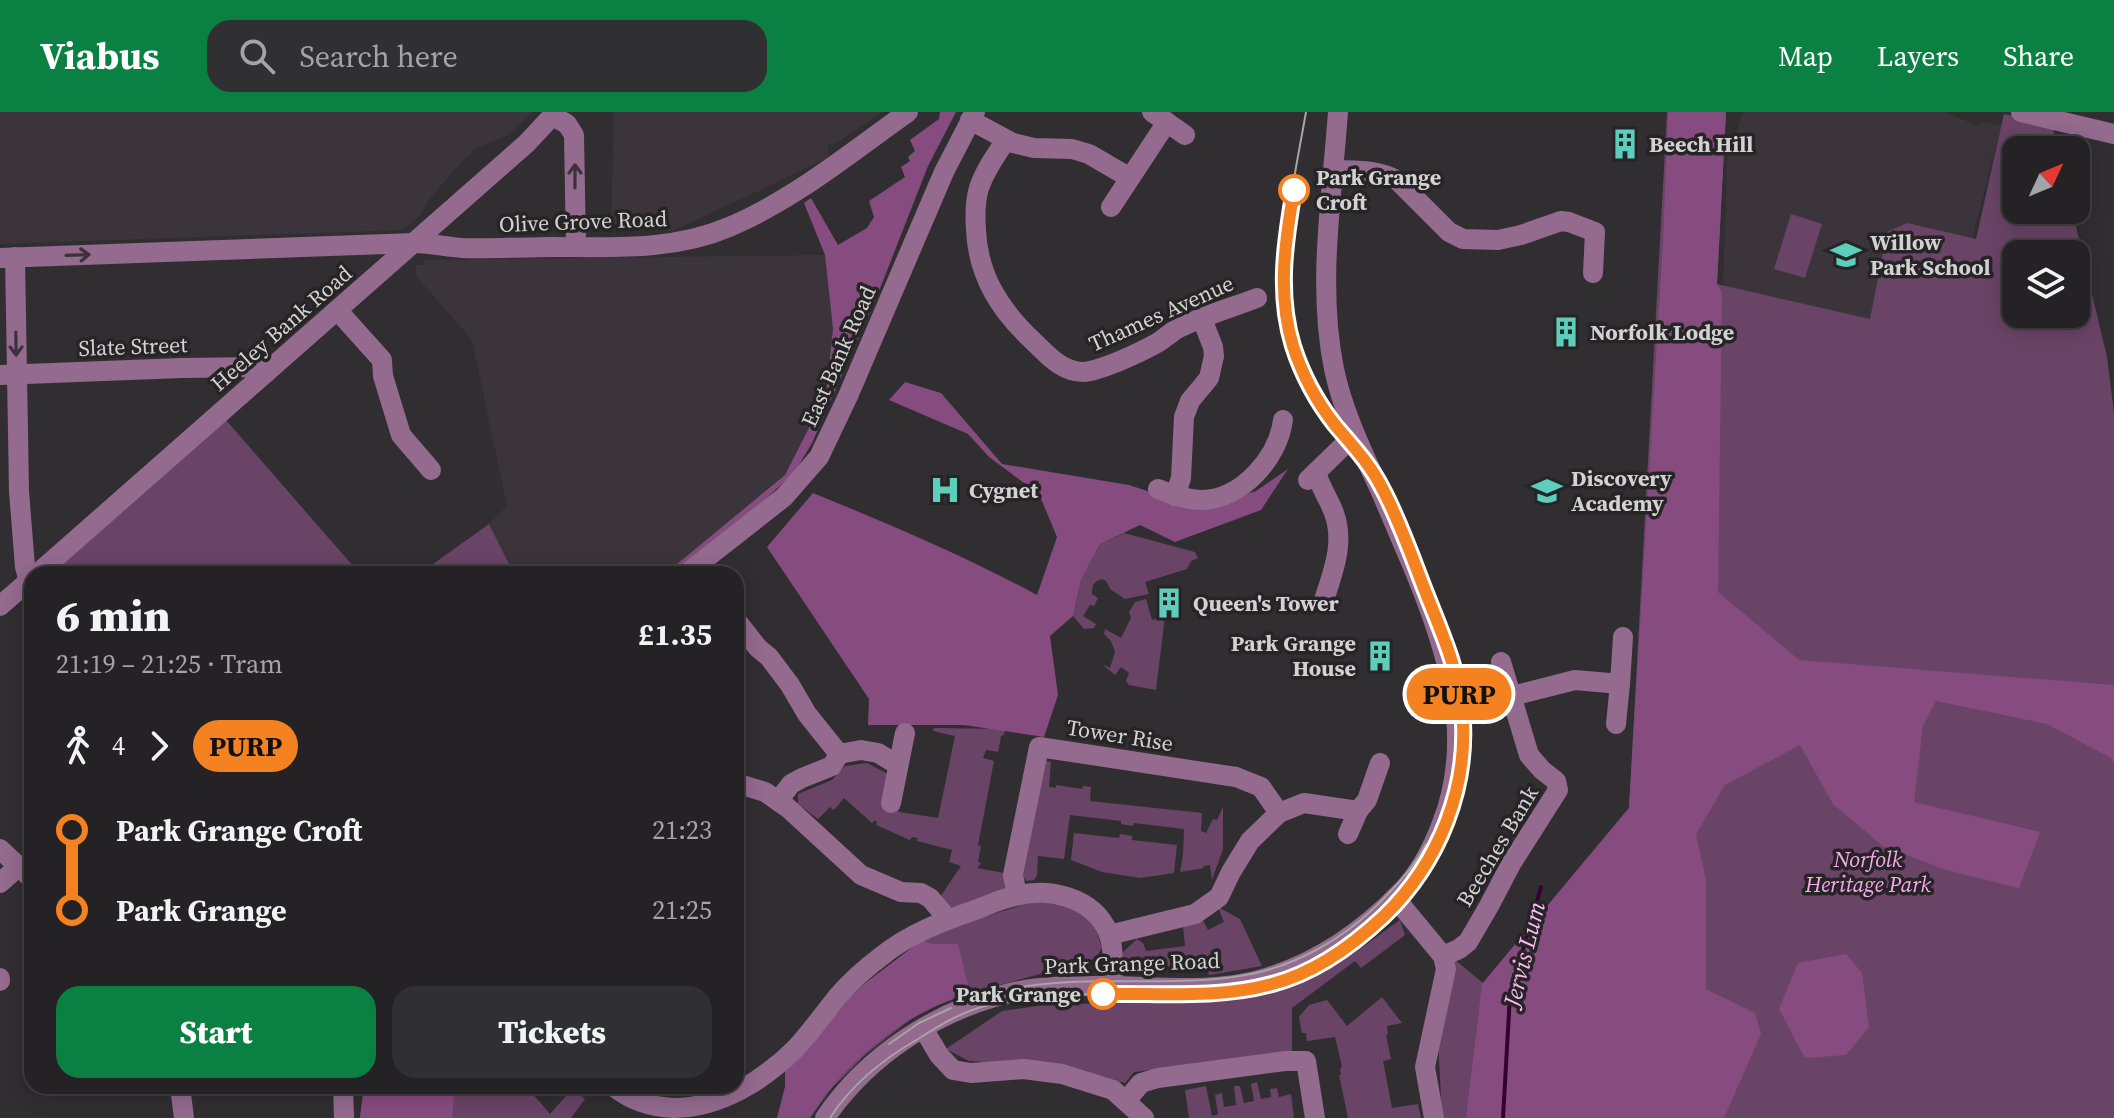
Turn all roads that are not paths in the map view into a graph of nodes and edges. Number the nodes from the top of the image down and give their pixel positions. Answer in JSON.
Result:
{"nodes":[{"id":1,"x":908,"y":112,"type":"edge"},
{"id":2,"x":1338,"y":112,"type":"edge"},
{"id":3,"x":2021,"y":112,"type":"edge"},
{"id":4,"x":555,"y":114,"type":"edge"},
{"id":5,"x":972,"y":116,"type":"edge"},
{"id":6,"x":1160,"y":117,"type":"edge"},
{"id":7,"x":2114,"y":134,"type":"edge"},
{"id":8,"x":1185,"y":135,"type":"dead end"},
{"id":9,"x":1006,"y":140,"type":"junction"},
{"id":10,"x":1334,"y":170,"type":"junction"},
{"id":11,"x":1130,"y":178,"type":"junction"},
{"id":12,"x":1111,"y":207,"type":"dead end"},
{"id":13,"x":414,"y":243,"type":"junction"},
{"id":14,"x":363,"y":244,"type":"junction"},
{"id":15,"x":576,"y":247,"type":"junction"},
{"id":16,"x":8,"y":257,"type":"edge"},
{"id":17,"x":380,"y":273,"type":"junction"},
{"id":18,"x":1593,"y":273,"type":"dead end"},
{"id":19,"x":1257,"y":298,"type":"dead end"},
{"id":20,"x":338,"y":311,"type":"junction"},
{"id":21,"x":1202,"y":319,"type":"junction"},
{"id":22,"x":266,"y":373,"type":"junction"},
{"id":23,"x":8,"y":375,"type":"edge"},
{"id":24,"x":1276,"y":428,"type":"dead end"},
{"id":25,"x":1356,"y":437,"type":"junction"},
{"id":26,"x":431,"y":470,"type":"dead end"},
{"id":27,"x":9,"y":492,"type":"edge"},
{"id":28,"x":25,"y":566,"type":"edge"},
{"id":29,"x":46,"y":566,"type":"edge"},
{"id":30,"x":701,"y":566,"type":"edge"},
{"id":31,"x":24,"y":585,"type":"edge"},
{"id":32,"x":1324,"y":600,"type":"dead end"},
{"id":33,"x":0,"y":606,"type":"edge"},
{"id":34,"x":744,"y":630,"type":"edge"},
{"id":35,"x":1623,"y":637,"type":"dead end"},
{"id":36,"x":1501,"y":662,"type":"dead end"},
{"id":37,"x":1620,"y":684,"type":"junction"},
{"id":38,"x":1512,"y":696,"type":"junction"},
{"id":39,"x":1616,"y":724,"type":"dead end"},
{"id":40,"x":905,"y":733,"type":"dead end"},
{"id":41,"x":839,"y":754,"type":"junction"},
{"id":42,"x":1380,"y":763,"type":"dead end"},
{"id":43,"x":898,"y":765,"type":"junction"},
{"id":44,"x":744,"y":785,"type":"edge"},
{"id":45,"x":778,"y":801,"type":"junction"},
{"id":46,"x":891,"y":803,"type":"dead end"},
{"id":47,"x":1358,"y":811,"type":"junction"},
{"id":48,"x":1279,"y":813,"type":"junction"},
{"id":49,"x":1348,"y":834,"type":"dead end"},
{"id":50,"x":0,"y":849,"type":"edge"},
{"id":51,"x":24,"y":872,"type":"edge"},
{"id":52,"x":24,"y":873,"type":"edge"},
{"id":53,"x":0,"y":883,"type":"edge"},
{"id":54,"x":1017,"y":895,"type":"junction"},
{"id":55,"x":1395,"y":898,"type":"junction"},
{"id":56,"x":948,"y":919,"type":"junction"},
{"id":57,"x":1109,"y":935,"type":"junction"},
{"id":58,"x":1443,"y":956,"type":"junction"},
{"id":59,"x":1113,"y":986,"type":"junction"},
{"id":60,"x":923,"y":1028,"type":"junction"},
{"id":61,"x":744,"y":1088,"type":"edge"},
{"id":62,"x":181,"y":1094,"type":"edge"},
{"id":63,"x":343,"y":1094,"type":"edge"},
{"id":64,"x":625,"y":1094,"type":"edge"},
{"id":65,"x":730,"y":1094,"type":"edge"},
{"id":66,"x":1126,"y":1101,"type":"junction"},
{"id":67,"x":184,"y":1118,"type":"edge"},
{"id":68,"x":344,"y":1118,"type":"edge"},
{"id":69,"x":825,"y":1118,"type":"edge"},
{"id":70,"x":1144,"y":1118,"type":"edge"},
{"id":71,"x":1315,"y":1118,"type":"edge"},
{"id":72,"x":1434,"y":1118,"type":"edge"}],
"edges":[{"from":1,"to":15,"type":"street","name":"Olive Grove Road"},
{"from":2,"to":10,"type":"street","name":"Park Grange Road"},
{"from":3,"to":7,"type":"street"},
{"from":4,"to":13,"type":"street","name":"Heeley Bank Road"},
{"from":15,"to":4,"type":"street","one_way":true},
{"from":5,"to":9,"type":"street"},
{"from":5,"to":30,"type":"street","name":"East Bank Road"},
{"from":6,"to":8,"type":"street"},
{"from":6,"to":11,"type":"street"},
{"from":9,"to":11,"type":"street"},
{"from":9,"to":21,"type":"street","name":"Thames Avenue"},
{"from":10,"to":18,"type":"street"},
{"from":10,"to":25,"type":"street","name":"Park Grange Road"},
{"from":11,"to":12,"type":"street"},
{"from":13,"to":14,"type":"street","name":"Olive Grove Road"},
{"from":13,"to":15,"type":"street","name":"Olive Grove Road"},
{"from":13,"to":17,"type":"street","name":"Heeley Bank Road"},
{"from":16,"to":14,"type":"street","name":"Olive Grove Road","one_way":true},
{"from":14,"to":17,"type":"street"},
{"from":16,"to":23,"type":"street","one_way":true},
{"from":17,"to":20,"type":"street","name":"Heeley Bank Road"},
{"from":19,"to":21,"type":"street","name":"Thames Avenue"},
{"from":20,"to":22,"type":"street","name":"Heeley Bank Road"},
{"from":20,"to":26,"type":"street"},
{"from":21,"to":24,"type":"street"},
{"from":22,"to":23,"type":"street","name":"Slate Street"},
{"from":22,"to":29,"type":"street","name":"Heeley Bank Road"},
{"from":23,"to":27,"type":"street"},
{"from":25,"to":32,"type":"street"},
{"from":25,"to":55,"type":"street","name":"Park Grange Road"},
{"from":27,"to":28,"type":"street"},
{"from":31,"to":33,"type":"street","name":"Heeley Bank Road"},
{"from":34,"to":41,"type":"street"},
{"from":35,"to":37,"type":"street"},
{"from":36,"to":38,"type":"street","name":"Beeches Bank"},
{"from":37,"to":38,"type":"street"},
{"from":37,"to":39,"type":"street"},
{"from":38,"to":58,"type":"street","name":"Beeches Bank"},
{"from":40,"to":43,"type":"street"},
{"from":41,"to":43,"type":"street"},
{"from":41,"to":45,"type":"street"},
{"from":42,"to":47,"type":"street"},
{"from":43,"to":46,"type":"street"},
{"from":44,"to":45,"type":"street"},
{"from":45,"to":56,"type":"street"},
{"from":47,"to":48,"type":"street"},
{"from":47,"to":49,"type":"street"},
{"from":48,"to":54,"type":"street","name":"Tower Rise"},
{"from":48,"to":57,"type":"street"},
{"from":50,"to":51,"type":"street"},
{"from":52,"to":53,"type":"street"},
{"from":54,"to":56,"type":"street"},
{"from":54,"to":57,"type":"street"},
{"from":55,"to":58,"type":"street"},
{"from":55,"to":59,"type":"street","name":"Park Grange Road"},
{"from":56,"to":61,"type":"street"},
{"from":57,"to":59,"type":"street"},
{"from":58,"to":72,"type":"street"},
{"from":59,"to":60,"type":"street","name":"Park Grange Road"},
{"from":60,"to":66,"type":"street"},
{"from":60,"to":69,"type":"street","name":"Park Grange Road"},
{"from":62,"to":67,"type":"street"},
{"from":63,"to":68,"type":"street"},
{"from":64,"to":65,"type":"street"},
{"from":66,"to":70,"type":"street"},
{"from":66,"to":71,"type":"street"}]}
